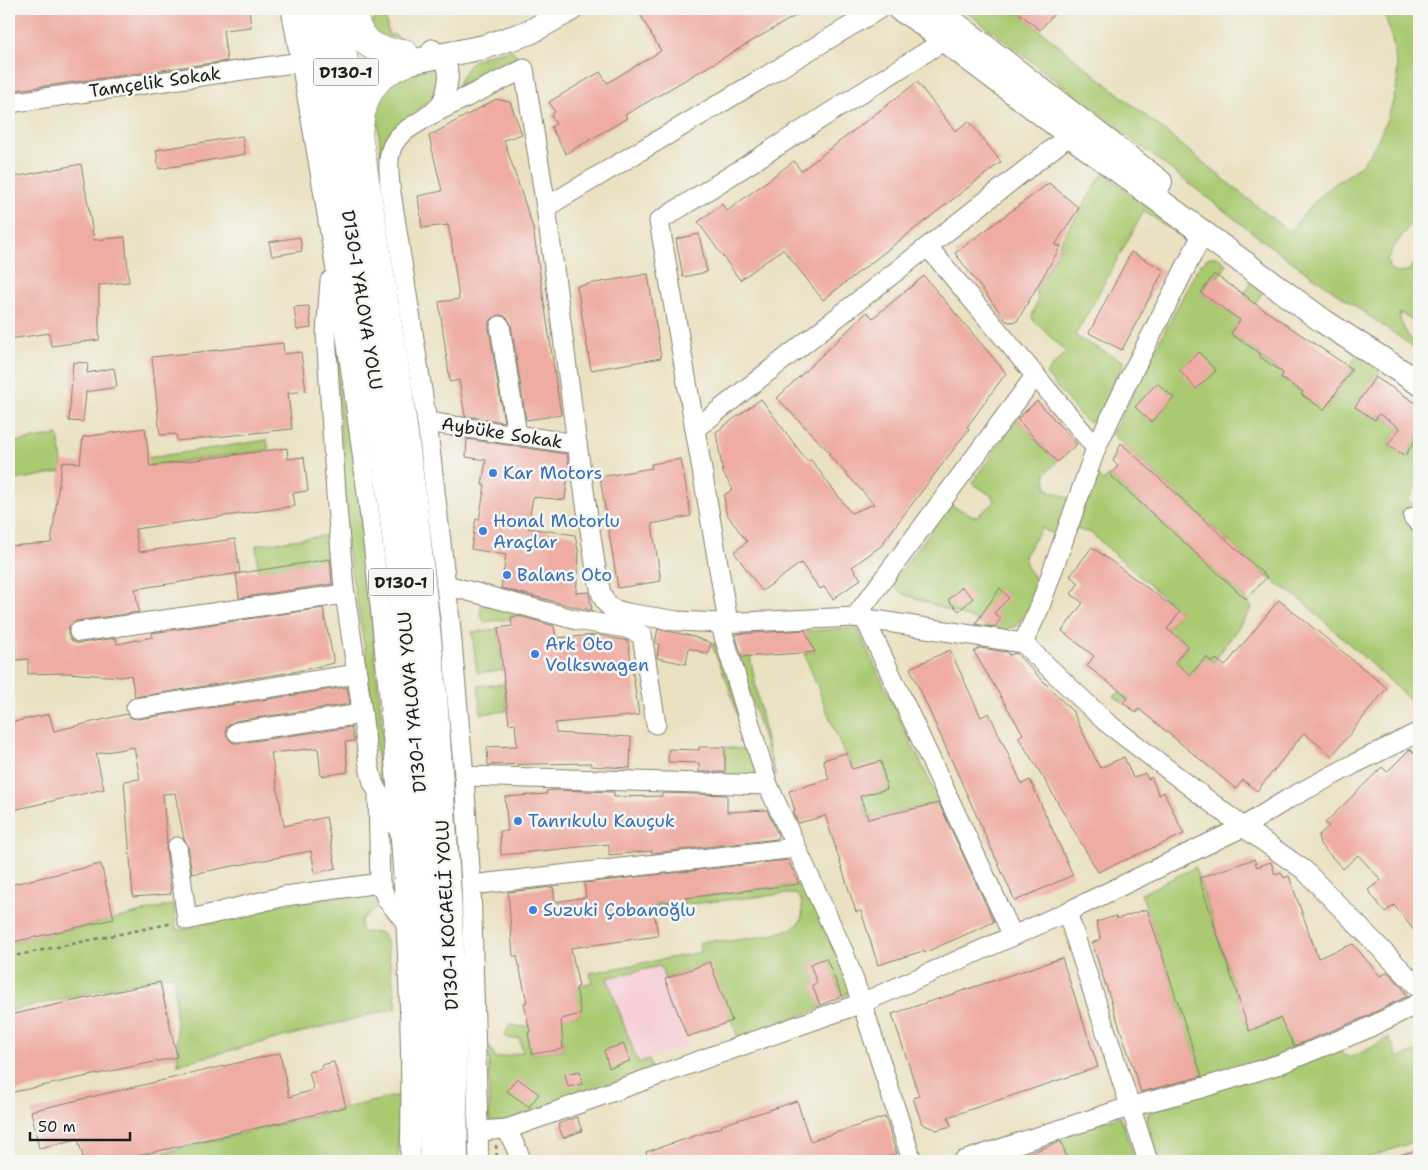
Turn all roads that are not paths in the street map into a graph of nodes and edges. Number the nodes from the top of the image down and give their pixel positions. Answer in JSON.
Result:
{"nodes":[{"id":1,"x":292,"y":9,"type":"edge"},
{"id":2,"x":315,"y":9,"type":"edge"},
{"id":3,"x":340,"y":9,"type":"edge"},
{"id":4,"x":351,"y":9,"type":"edge"},
{"id":5,"x":551,"y":9,"type":"edge"},
{"id":6,"x":571,"y":9,"type":"edge"},
{"id":7,"x":879,"y":9,"type":"edge"},
{"id":8,"x":900,"y":9,"type":"edge"},
{"id":9,"x":936,"y":9,"type":"edge"},
{"id":10,"x":944,"y":40,"type":"junction"},
{"id":11,"x":436,"y":52,"type":"junction"},
{"id":12,"x":404,"y":58,"type":"junction"},
{"id":13,"x":301,"y":62,"type":"junction"},
{"id":14,"x":9,"y":103,"type":"edge"},
{"id":15,"x":426,"y":117,"type":"junction"},
{"id":16,"x":358,"y":135,"type":"junction"},
{"id":17,"x":1070,"y":135,"type":"junction"},
{"id":18,"x":546,"y":207,"type":"junction"},
{"id":19,"x":1203,"y":233,"type":"junction"},
{"id":20,"x":333,"y":247,"type":"junction"},
{"id":21,"x":928,"y":247,"type":"junction"},
{"id":22,"x":500,"y":326,"type":"dead end"},
{"id":23,"x":1419,"y":367,"type":"edge"},
{"id":24,"x":1036,"y":375,"type":"junction"},
{"id":25,"x":1419,"y":383,"type":"edge"},
{"id":26,"x":427,"y":422,"type":"junction"},
{"id":27,"x":695,"y":429,"type":"junction"},
{"id":28,"x":517,"y":436,"type":"junction"},
{"id":29,"x":577,"y":444,"type":"junction"},
{"id":30,"x":1096,"y":448,"type":"junction"},
{"id":31,"x":446,"y":585,"type":"junction"},
{"id":32,"x":345,"y":594,"type":"junction"},
{"id":33,"x":860,"y":618,"type":"junction"},
{"id":34,"x":724,"y":623,"type":"junction"},
{"id":35,"x":79,"y":632,"type":"dead end"},
{"id":36,"x":1023,"y":643,"type":"junction"},
{"id":37,"x":357,"y":674,"type":"junction"},
{"id":38,"x":136,"y":708,"type":"dead end"},
{"id":39,"x":362,"y":714,"type":"junction"},
{"id":40,"x":656,"y":724,"type":"dead end"},
{"id":41,"x":237,"y":732,"type":"dead end"},
{"id":42,"x":1419,"y":732,"type":"edge"},
{"id":43,"x":464,"y":776,"type":"junction"},
{"id":44,"x":768,"y":785,"type":"junction"},
{"id":45,"x":378,"y":793,"type":"junction"},
{"id":46,"x":1242,"y":827,"type":"junction"},
{"id":47,"x":401,"y":834,"type":"junction"},
{"id":48,"x":177,"y":847,"type":"dead end"},
{"id":49,"x":796,"y":848,"type":"junction"},
{"id":50,"x":380,"y":883,"type":"junction"},
{"id":51,"x":470,"y":885,"type":"junction"},
{"id":52,"x":1067,"y":912,"type":"junction"},
{"id":53,"x":406,"y":922,"type":"junction"},
{"id":54,"x":1013,"y":936,"type":"junction"},
{"id":55,"x":1419,"y":988,"type":"edge"},
{"id":56,"x":452,"y":1003,"type":"junction"},
{"id":57,"x":862,"y":1003,"type":"junction"},
{"id":58,"x":1419,"y":1003,"type":"edge"},
{"id":59,"x":1130,"y":1106,"type":"junction"},
{"id":60,"x":507,"y":1129,"type":"junction"},
{"id":61,"x":479,"y":1131,"type":"junction"},
{"id":62,"x":410,"y":1161,"type":"edge"},
{"id":63,"x":434,"y":1161,"type":"edge"},
{"id":64,"x":454,"y":1161,"type":"edge"},
{"id":65,"x":465,"y":1161,"type":"edge"},
{"id":66,"x":479,"y":1161,"type":"edge"},
{"id":67,"x":522,"y":1161,"type":"edge"},
{"id":68,"x":912,"y":1161,"type":"edge"},
{"id":69,"x":963,"y":1161,"type":"edge"},
{"id":70,"x":1148,"y":1161,"type":"edge"}],
"edges":[{"from":1,"to":13,"type":"street"},
{"from":2,"to":63,"type":"highway","name":"D130-1 YALOVA YOLU","number":"D130-1"},
{"from":3,"to":16,"type":"highway","number":"D130-1"},
{"from":4,"to":12,"type":"highway"},
{"from":5,"to":11,"type":"main road"},
{"from":6,"to":11,"type":"main road"},
{"from":7,"to":18,"type":"street"},
{"from":8,"to":10,"type":"main road"},
{"from":9,"to":23,"type":"main road"},
{"from":10,"to":17,"type":"main road"},
{"from":10,"to":27,"type":"street"},
{"from":11,"to":12,"type":"main road"},
{"from":11,"to":15,"type":"street"},
{"from":12,"to":16,"type":"highway"},
{"from":13,"to":14,"type":"street","name":"Tamçelik Sokak"},
{"from":13,"to":20,"type":"street"},
{"from":15,"to":18,"type":"street"},
{"from":15,"to":26,"type":"street"},
{"from":16,"to":56,"type":"highway","name":"D130-1 KOCAELİ YOLU","number":"D130-1"},
{"from":17,"to":19,"type":"main road"},
{"from":17,"to":21,"type":"street"},
{"from":18,"to":29,"type":"street"},
{"from":19,"to":25,"type":"main road"},
{"from":19,"to":30,"type":"street"},
{"from":20,"to":32,"type":"street"},
{"from":20,"to":47,"type":"street"},
{"from":21,"to":24,"type":"street"},
{"from":21,"to":27,"type":"street"},
{"from":22,"to":28,"type":"street"},
{"from":24,"to":30,"type":"street"},
{"from":24,"to":33,"type":"street"},
{"from":26,"to":28,"type":"street","name":"Aybüke Sokak"},
{"from":26,"to":31,"type":"street"},
{"from":27,"to":34,"type":"street"},
{"from":28,"to":29,"type":"street","name":"Aybüke Sokak"},
{"from":29,"to":34,"type":"street"},
{"from":30,"to":36,"type":"street"},
{"from":31,"to":40,"type":"street"},
{"from":31,"to":43,"type":"street"},
{"from":32,"to":35,"type":"street"},
{"from":32,"to":37,"type":"street"},
{"from":33,"to":34,"type":"street"},
{"from":33,"to":36,"type":"street"},
{"from":33,"to":54,"type":"street"},
{"from":34,"to":44,"type":"street"},
{"from":36,"to":46,"type":"street"},
{"from":37,"to":38,"type":"street"},
{"from":37,"to":39,"type":"street"},
{"from":39,"to":41,"type":"street"},
{"from":39,"to":45,"type":"street"},
{"from":42,"to":46,"type":"street"},
{"from":43,"to":44,"type":"street"},
{"from":43,"to":51,"type":"street"},
{"from":44,"to":49,"type":"street"},
{"from":45,"to":47,"type":"street"},
{"from":45,"to":50,"type":"street"},
{"from":46,"to":52,"type":"street"},
{"from":46,"to":55,"type":"street"},
{"from":47,"to":53,"type":"street"},
{"from":48,"to":50,"type":"street"},
{"from":49,"to":51,"type":"street"},
{"from":49,"to":57,"type":"street"},
{"from":50,"to":53,"type":"street"},
{"from":51,"to":61,"type":"street"},
{"from":52,"to":54,"type":"street"},
{"from":52,"to":59,"type":"street"},
{"from":53,"to":62,"type":"street"},
{"from":54,"to":57,"type":"street"},
{"from":56,"to":64,"type":"highway","name":"D130-1 KOCAELİ YOLU","number":"D130-1"},
{"from":56,"to":65,"type":"highway"},
{"from":57,"to":60,"type":"street"},
{"from":57,"to":68,"type":"street"},
{"from":58,"to":59,"type":"street"},
{"from":59,"to":69,"type":"street"},
{"from":59,"to":70,"type":"street"},
{"from":60,"to":61,"type":"street"},
{"from":60,"to":67,"type":"street"},
{"from":61,"to":66,"type":"street"}]}
